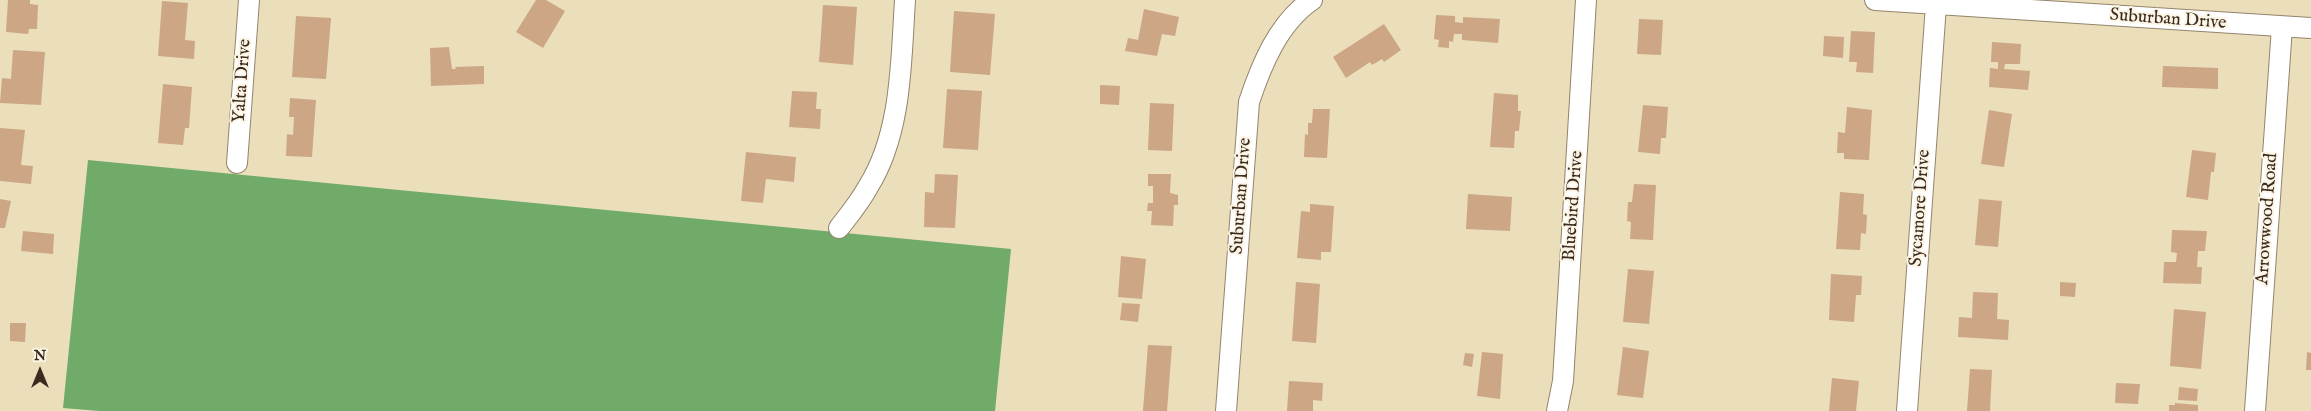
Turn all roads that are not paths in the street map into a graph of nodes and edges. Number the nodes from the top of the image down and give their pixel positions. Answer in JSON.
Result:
{"nodes":[{"id":1,"x":249,"y":0,"type":"edge"},
{"id":2,"x":905,"y":0,"type":"edge"},
{"id":3,"x":1312,"y":0,"type":"edge"},
{"id":4,"x":1586,"y":0,"type":"edge"},
{"id":5,"x":1875,"y":0,"type":"edge"},
{"id":6,"x":1936,"y":5,"type":"junction"},
{"id":7,"x":2282,"y":27,"type":"junction"},
{"id":8,"x":2311,"y":28,"type":"edge"},
{"id":9,"x":237,"y":162,"type":"dead end"},
{"id":10,"x":839,"y":228,"type":"dead end"},
{"id":11,"x":1226,"y":411,"type":"edge"},
{"id":12,"x":1557,"y":411,"type":"edge"},
{"id":13,"x":1907,"y":411,"type":"edge"},
{"id":14,"x":2255,"y":411,"type":"edge"}],
"edges":[{"from":1,"to":9,"type":"street","name":"Yalta Drive"},
{"from":2,"to":10,"type":"street"},
{"from":3,"to":11,"type":"street","name":"Suburban Drive"},
{"from":4,"to":12,"type":"street","name":"Bluebird Drive"},
{"from":5,"to":6,"type":"street","name":"Suburban Drive"},
{"from":6,"to":7,"type":"street","name":"Suburban Drive"},
{"from":6,"to":13,"type":"street","name":"Sycamore Drive"},
{"from":7,"to":8,"type":"street","name":"Suburban Drive"},
{"from":7,"to":14,"type":"street","name":"Arrowwood Road"}]}
